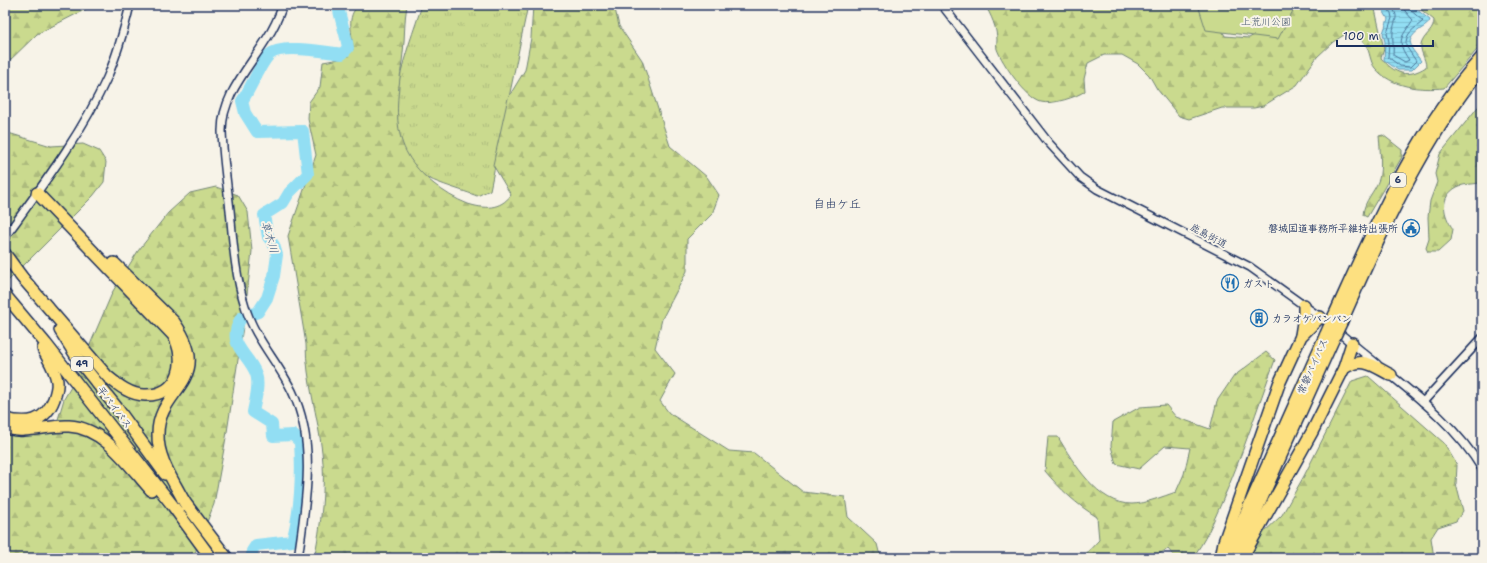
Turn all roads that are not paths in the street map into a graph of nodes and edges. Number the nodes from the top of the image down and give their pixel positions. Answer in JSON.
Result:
{"nodes":[{"id":1,"x":130,"y":5,"type":"edge"},
{"id":2,"x":283,"y":5,"type":"edge"},
{"id":3,"x":942,"y":5,"type":"edge"},
{"id":4,"x":1482,"y":57,"type":"edge"},
{"id":5,"x":1482,"y":69,"type":"edge"},
{"id":6,"x":37,"y":192,"type":"junction"},
{"id":7,"x":5,"y":237,"type":"edge"},
{"id":8,"x":5,"y":254,"type":"edge"},
{"id":9,"x":18,"y":272,"type":"junction"},
{"id":10,"x":5,"y":295,"type":"edge"},
{"id":11,"x":1304,"y":305,"type":"junction"},
{"id":12,"x":16,"y":308,"type":"junction"},
{"id":13,"x":1320,"y":317,"type":"junction"},
{"id":14,"x":1338,"y":318,"type":"junction"},
{"id":15,"x":1301,"y":336,"type":"junction"},
{"id":16,"x":1330,"y":337,"type":"junction"},
{"id":17,"x":1482,"y":338,"type":"edge"},
{"id":18,"x":1352,"y":343,"type":"junction"},
{"id":19,"x":1344,"y":368,"type":"junction"},
{"id":20,"x":1391,"y":375,"type":"junction"},
{"id":21,"x":1424,"y":402,"type":"junction"},
{"id":22,"x":5,"y":419,"type":"edge"},
{"id":23,"x":5,"y":428,"type":"edge"},
{"id":24,"x":1482,"y":469,"type":"edge"},
{"id":25,"x":186,"y":505,"type":"junction"},
{"id":26,"x":208,"y":555,"type":"edge"},
{"id":27,"x":227,"y":558,"type":"edge"},
{"id":28,"x":298,"y":558,"type":"edge"},
{"id":29,"x":1221,"y":558,"type":"edge"},
{"id":30,"x":1226,"y":558,"type":"edge"},
{"id":31,"x":1236,"y":558,"type":"edge"},
{"id":32,"x":1242,"y":558,"type":"edge"}],
"edges":[{"from":1,"to":6,"type":"street"},
{"from":2,"to":28,"type":"street"},
{"from":3,"to":11,"type":"street","name":"鹿島街道"},
{"from":4,"to":14,"type":"highway","name":"常磐バイパス","number":"6"},
{"from":5,"to":14,"type":"highway","name":"常磐バイパス","number":"6"},
{"from":6,"to":7,"type":"street"},
{"from":6,"to":9,"type":"highway"},
{"from":6,"to":25,"type":"highway"},
{"from":8,"to":9,"type":"highway","name":"平バイパス","number":"49"},
{"from":9,"to":25,"type":"highway","name":"平バイパス","number":"49"},
{"from":10,"to":12,"type":"highway","name":"平バイパス","number":"49"},
{"from":11,"to":13,"type":"street","name":"鹿島街道"},
{"from":11,"to":15,"type":"highway"},
{"from":12,"to":22,"type":"highway"},
{"from":12,"to":26,"type":"highway","name":"平バイパス","number":"49"},
{"from":13,"to":15,"type":"highway"},
{"from":13,"to":18,"type":"street","name":"鹿島街道"},
{"from":14,"to":16,"type":"highway","name":"常磐バイパス","number":"6","bridge":true},
{"from":15,"to":29,"type":"highway"},
{"from":16,"to":30,"type":"highway","name":"常磐バイパス","number":"6"},
{"from":16,"to":31,"type":"highway","name":"常磐バイパス","number":"6"},
{"from":17,"to":21,"type":"street"},
{"from":18,"to":19,"type":"highway"},
{"from":18,"to":20,"type":"street","name":"鹿島街道"},
{"from":19,"to":20,"type":"highway"},
{"from":19,"to":32,"type":"highway"},
{"from":20,"to":21,"type":"street","name":"鹿島街道"},
{"from":21,"to":24,"type":"street","name":"鹿島街道"},
{"from":23,"to":26,"type":"highway"},
{"from":25,"to":27,"type":"highway","name":"平バイパス","number":"49"}]}
